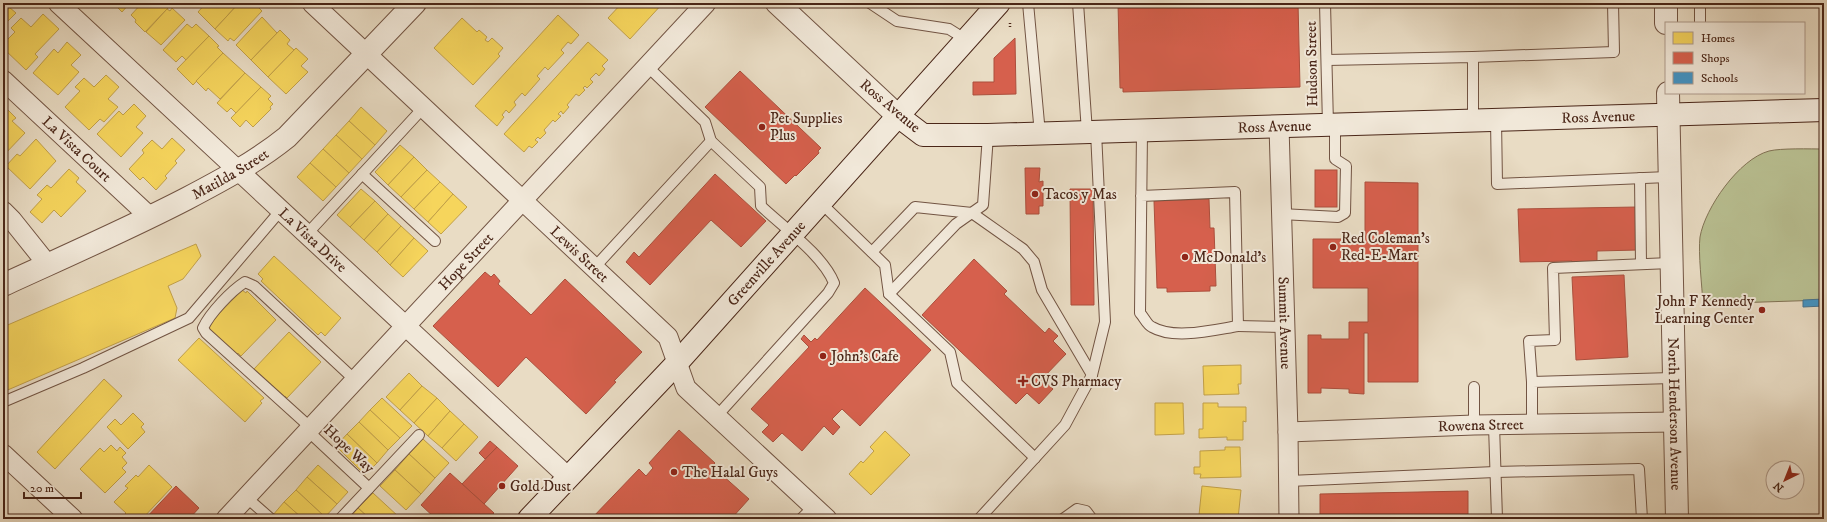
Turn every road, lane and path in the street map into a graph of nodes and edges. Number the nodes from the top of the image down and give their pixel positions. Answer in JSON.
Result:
{"nodes":[{"id":1,"x":58,"y":3,"type":"edge"},
{"id":2,"x":312,"y":3,"type":"edge"},
{"id":3,"x":416,"y":3,"type":"edge"},
{"id":4,"x":706,"y":3,"type":"edge"},
{"id":5,"x":777,"y":3,"type":"edge"},
{"id":6,"x":870,"y":3,"type":"edge"},
{"id":7,"x":999,"y":3,"type":"edge"},
{"id":8,"x":1028,"y":3,"type":"edge"},
{"id":9,"x":1078,"y":3,"type":"edge"},
{"id":10,"x":1325,"y":3,"type":"edge"},
{"id":11,"x":1613,"y":3,"type":"edge"},
{"id":12,"x":1666,"y":3,"type":"edge"},
{"id":13,"x":1700,"y":3,"type":"edge"},
{"id":14,"x":1666,"y":22,"type":"edge"},
{"id":15,"x":1700,"y":22,"type":"edge"},
{"id":16,"x":965,"y":39,"type":"junction"},
{"id":17,"x":368,"y":55,"type":"junction"},
{"id":18,"x":1473,"y":57,"type":"junction"},
{"id":19,"x":1327,"y":60,"type":"junction"},
{"id":20,"x":647,"y":66,"type":"junction"},
{"id":21,"x":3,"y":80,"type":"edge"},
{"id":22,"x":1668,"y":94,"type":"edge"},
{"id":23,"x":424,"y":107,"type":"junction"},
{"id":24,"x":1824,"y":110,"type":"edge"},
{"id":25,"x":898,"y":116,"type":"junction"},
{"id":26,"x":1668,"y":116,"type":"junction"},
{"id":27,"x":1496,"y":120,"type":"junction"},
{"id":28,"x":1473,"y":121,"type":"junction"},
{"id":29,"x":1331,"y":125,"type":"junction"},
{"id":30,"x":1279,"y":126,"type":"junction"},
{"id":31,"x":1091,"y":132,"type":"junction"},
{"id":32,"x":1142,"y":132,"type":"junction"},
{"id":33,"x":1040,"y":134,"type":"junction"},
{"id":34,"x":988,"y":135,"type":"junction"},
{"id":35,"x":711,"y":141,"type":"junction"},
{"id":36,"x":239,"y":171,"type":"junction"},
{"id":37,"x":362,"y":174,"type":"junction"},
{"id":38,"x":1668,"y":177,"type":"junction"},
{"id":39,"x":1640,"y":178,"type":"junction"},
{"id":40,"x":1141,"y":196,"type":"junction"},
{"id":41,"x":522,"y":200,"type":"junction"},
{"id":42,"x":821,"y":203,"type":"junction"},
{"id":43,"x":281,"y":210,"type":"junction"},
{"id":44,"x":3,"y":211,"type":"edge"},
{"id":45,"x":972,"y":213,"type":"junction"},
{"id":46,"x":1281,"y":214,"type":"junction"},
{"id":47,"x":150,"y":217,"type":"junction"},
{"id":48,"x":307,"y":234,"type":"junction"},
{"id":49,"x":792,"y":235,"type":"junction"},
{"id":50,"x":435,"y":241,"type":"dead end"},
{"id":51,"x":872,"y":252,"type":"junction"},
{"id":52,"x":1670,"y":263,"type":"junction"},
{"id":53,"x":1641,"y":264,"type":"junction"},
{"id":54,"x":48,"y":265,"type":"junction"},
{"id":55,"x":594,"y":268,"type":"junction"},
{"id":56,"x":3,"y":285,"type":"edge"},
{"id":57,"x":889,"y":294,"type":"junction"},
{"id":58,"x":406,"y":326,"type":"junction"},
{"id":59,"x":1238,"y":326,"type":"junction"},
{"id":60,"x":1284,"y":326,"type":"junction"},
{"id":61,"x":677,"y":363,"type":"junction"},
{"id":62,"x":1092,"y":375,"type":"junction"},
{"id":63,"x":1672,"y":378,"type":"junction"},
{"id":64,"x":356,"y":380,"type":"junction"},
{"id":65,"x":1532,"y":382,"type":"junction"},
{"id":66,"x":1474,"y":387,"type":"dead end"},
{"id":67,"x":3,"y":402,"type":"edge"},
{"id":68,"x":716,"y":416,"type":"junction"},
{"id":69,"x":1674,"y":422,"type":"junction"},
{"id":70,"x":1494,"y":425,"type":"junction"},
{"id":71,"x":1532,"y":425,"type":"junction"},
{"id":72,"x":1474,"y":426,"type":"junction"},
{"id":73,"x":309,"y":430,"type":"junction"},
{"id":74,"x":1288,"y":432,"type":"junction"},
{"id":75,"x":419,"y":435,"type":"dead end"},
{"id":76,"x":3,"y":454,"type":"edge"},
{"id":77,"x":1035,"y":458,"type":"junction"},
{"id":78,"x":1495,"y":472,"type":"junction"},
{"id":79,"x":568,"y":477,"type":"junction"},
{"id":80,"x":1289,"y":481,"type":"junction"},
{"id":81,"x":369,"y":488,"type":"junction"},
{"id":82,"x":246,"y":497,"type":"junction"},
{"id":83,"x":814,"y":515,"type":"edge"},
{"id":84,"x":73,"y":519,"type":"edge"},
{"id":85,"x":226,"y":519,"type":"edge"},
{"id":86,"x":271,"y":519,"type":"edge"},
{"id":87,"x":340,"y":519,"type":"edge"},
{"id":88,"x":529,"y":519,"type":"edge"},
{"id":89,"x":979,"y":519,"type":"edge"},
{"id":90,"x":1063,"y":519,"type":"edge"},
{"id":91,"x":1092,"y":519,"type":"edge"},
{"id":92,"x":1288,"y":519,"type":"edge"},
{"id":93,"x":1496,"y":519,"type":"edge"},
{"id":94,"x":1642,"y":519,"type":"edge"},
{"id":95,"x":1677,"y":519,"type":"edge"}],
"edges":[{"from":1,"to":36,"type":"street","name":"La Vista Drive"},
{"from":2,"to":17,"type":"street","name":"Lewis Street"},
{"from":3,"to":17,"type":"main road","name":"Matilda Street"},
{"from":4,"to":20,"type":"street","name":"Hope Street"},
{"from":5,"to":25,"type":"main road","name":"Ross Avenue"},
{"from":6,"to":16,"type":"lane"},
{"from":7,"to":16,"type":"main road","name":"Greenville Avenue"},
{"from":8,"to":33,"type":"lane"},
{"from":9,"to":31,"type":"lane"},
{"from":10,"to":19,"type":"lane","name":"Hudson Street"},
{"from":11,"to":18,"type":"lane"},
{"from":12,"to":14,"type":"main road"},
{"from":13,"to":15,"type":"lane"},
{"from":16,"to":25,"type":"main road","name":"Greenville Avenue"},
{"from":17,"to":23,"type":"street","name":"Lewis Street"},
{"from":17,"to":36,"type":"main road","name":"Matilda Street"},
{"from":18,"to":19,"type":"lane"},
{"from":18,"to":28,"type":"lane"},
{"from":19,"to":29,"type":"lane","name":"Hudson Street"},
{"from":20,"to":35,"type":"lane"},
{"from":20,"to":41,"type":"street","name":"Hope Street"},
{"from":21,"to":47,"type":"street","name":"La Vista Court"},
{"from":22,"to":26,"type":"main road","name":"North Henderson Avenue"},
{"from":23,"to":37,"type":"lane"},
{"from":23,"to":41,"type":"street","name":"Lewis Street"},
{"from":24,"to":26,"type":"main road","name":"Ross Avenue"},
{"from":25,"to":34,"type":"main road","name":"Ross Avenue"},
{"from":25,"to":42,"type":"main road","name":"Greenville Avenue"},
{"from":26,"to":27,"type":"main road","name":"Ross Avenue"},
{"from":26,"to":38,"type":"main road","name":"North Henderson Avenue"},
{"from":27,"to":28,"type":"main road","name":"Ross Avenue"},
{"from":27,"to":39,"type":"lane"},
{"from":28,"to":29,"type":"main road","name":"Ross Avenue"},
{"from":29,"to":30,"type":"main road","name":"Ross Avenue"},
{"from":29,"to":46,"type":"lane","name":"Hudson Street"},
{"from":30,"to":32,"type":"main road","name":"Ross Avenue"},
{"from":30,"to":46,"type":"street","name":"Summit Avenue"},
{"from":31,"to":32,"type":"main road","name":"Ross Avenue"},
{"from":31,"to":33,"type":"main road","name":"Ross Avenue"},
{"from":31,"to":62,"type":"lane"},
{"from":32,"to":40,"type":"lane"},
{"from":33,"to":34,"type":"main road","name":"Ross Avenue"},
{"from":34,"to":45,"type":"lane"},
{"from":35,"to":49,"type":"lane"},
{"from":35,"to":55,"type":"lane"},
{"from":36,"to":43,"type":"street","name":"La Vista Drive"},
{"from":36,"to":47,"type":"main road","name":"Matilda Street"},
{"from":37,"to":48,"type":"lane"},
{"from":37,"to":50,"type":"lane"},
{"from":38,"to":39,"type":"lane"},
{"from":38,"to":52,"type":"main road","name":"North Henderson Avenue"},
{"from":39,"to":53,"type":"lane"},
{"from":40,"to":59,"type":"lane"},
{"from":40,"to":59,"type":"lane"},
{"from":41,"to":55,"type":"street","name":"Lewis Street"},
{"from":41,"to":58,"type":"street","name":"Hope Street"},
{"from":42,"to":49,"type":"main road","name":"Greenville Avenue"},
{"from":42,"to":51,"type":"lane"},
{"from":43,"to":48,"type":"street","name":"La Vista Drive"},
{"from":43,"to":67,"type":"lane"},
{"from":44,"to":54,"type":"street"},
{"from":45,"to":51,"type":"lane"},
{"from":45,"to":57,"type":"lane"},
{"from":45,"to":62,"type":"lane"},
{"from":46,"to":60,"type":"street","name":"Summit Avenue"},
{"from":47,"to":54,"type":"main road","name":"Matilda Street"},
{"from":48,"to":58,"type":"street","name":"La Vista Drive"},
{"from":49,"to":61,"type":"main road","name":"Greenville Avenue"},
{"from":49,"to":68,"type":"lane"},
{"from":51,"to":57,"type":"lane"},
{"from":52,"to":53,"type":"lane"},
{"from":52,"to":63,"type":"main road","name":"North Henderson Avenue"},
{"from":53,"to":65,"type":"lane"},
{"from":54,"to":56,"type":"main road","name":"Matilda Street"},
{"from":55,"to":61,"type":"street","name":"Lewis Street"},
{"from":57,"to":77,"type":"lane"},
{"from":58,"to":64,"type":"street","name":"Hope Street"},
{"from":58,"to":79,"type":"street","name":"La Vista Drive"},
{"from":59,"to":60,"type":"lane"},
{"from":60,"to":74,"type":"street","name":"Summit Avenue"},
{"from":61,"to":68,"type":"street","name":"Lewis Street"},
{"from":61,"to":79,"type":"main road","name":"Greenville Avenue"},
{"from":62,"to":77,"type":"lane"},
{"from":63,"to":65,"type":"lane"},
{"from":63,"to":69,"type":"main road","name":"North Henderson Avenue"},
{"from":64,"to":73,"type":"street","name":"Hope Street"},
{"from":64,"to":73,"type":"lane","name":"Hope Way"},
{"from":65,"to":71,"type":"lane"},
{"from":66,"to":72,"type":"lane"},
{"from":68,"to":83,"type":"street","name":"Lewis Street"},
{"from":69,"to":71,"type":"street","name":"Rowena Street"},
{"from":69,"to":95,"type":"main road","name":"North Henderson Avenue"},
{"from":70,"to":71,"type":"street","name":"Rowena Street"},
{"from":70,"to":72,"type":"street","name":"Rowena Street"},
{"from":70,"to":78,"type":"lane"},
{"from":72,"to":74,"type":"street","name":"Rowena Street"},
{"from":73,"to":81,"type":"lane","name":"Hope Way"},
{"from":73,"to":82,"type":"street","name":"Hope Street"},
{"from":74,"to":80,"type":"street","name":"Summit Avenue"},
{"from":75,"to":81,"type":"lane","name":"Hope Way"},
{"from":76,"to":84,"type":"street"},
{"from":77,"to":89,"type":"lane"},
{"from":78,"to":80,"type":"lane"},
{"from":78,"to":93,"type":"lane"},
{"from":78,"to":94,"type":"lane"},
{"from":79,"to":88,"type":"main road","name":"Greenville Avenue"},
{"from":80,"to":92,"type":"street","name":"Summit Avenue"},
{"from":81,"to":87,"type":"lane","name":"Hope Way"},
{"from":82,"to":85,"type":"street","name":"Hope Street"},
{"from":82,"to":86,"type":"lane"},
{"from":90,"to":91,"type":"lane"}]}
